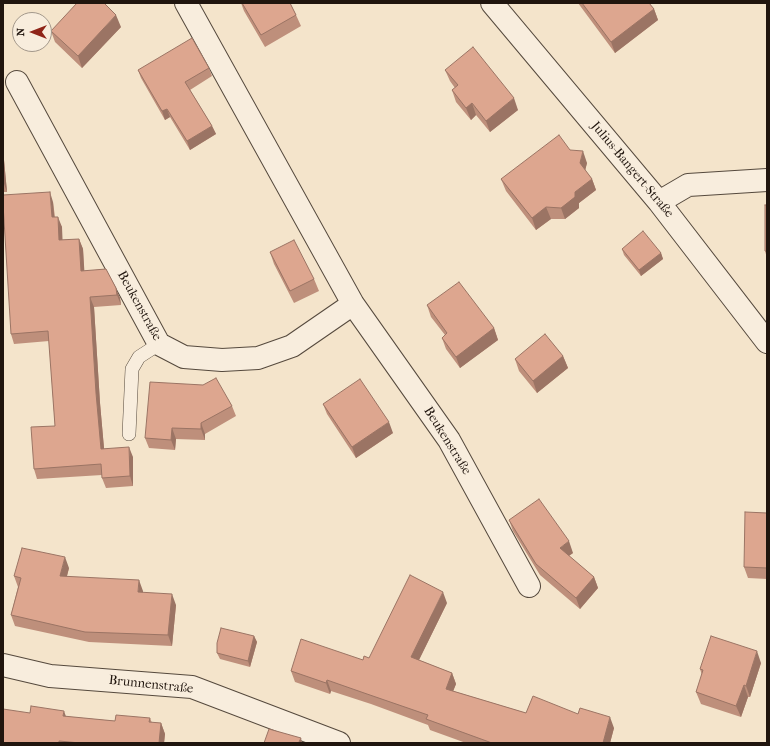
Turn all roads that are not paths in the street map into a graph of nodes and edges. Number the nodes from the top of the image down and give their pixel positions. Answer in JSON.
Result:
{"nodes":[{"id":1,"x":186,"y":3,"type":"edge"},
{"id":2,"x":492,"y":3,"type":"edge"},
{"id":3,"x":17,"y":82,"type":"dead end"},
{"id":4,"x":767,"y":180,"type":"edge"},
{"id":5,"x":660,"y":202,"type":"junction"},
{"id":6,"x":353,"y":304,"type":"junction"},
{"id":7,"x":767,"y":342,"type":"edge"},
{"id":8,"x":159,"y":344,"type":"junction"},
{"id":9,"x":129,"y":434,"type":"dead end"},
{"id":10,"x":529,"y":586,"type":"dead end"},
{"id":11,"x":3,"y":665,"type":"edge"},
{"id":12,"x":339,"y":743,"type":"edge"}],
"edges":[{"from":1,"to":6,"type":"street","name":"Beukenstraße"},
{"from":2,"to":5,"type":"street","name":"Julius-Bangert-Straße"},
{"from":3,"to":8,"type":"street","name":"Beukenstraße"},
{"from":4,"to":5,"type":"street"},
{"from":5,"to":7,"type":"street","name":"Julius-Bangert-Straße"},
{"from":6,"to":8,"type":"street","name":"Beukenstraße"},
{"from":6,"to":10,"type":"street","name":"Beukenstraße"},
{"from":8,"to":9,"type":"lane"},
{"from":11,"to":12,"type":"street","name":"Brunnenstraße"}]}
